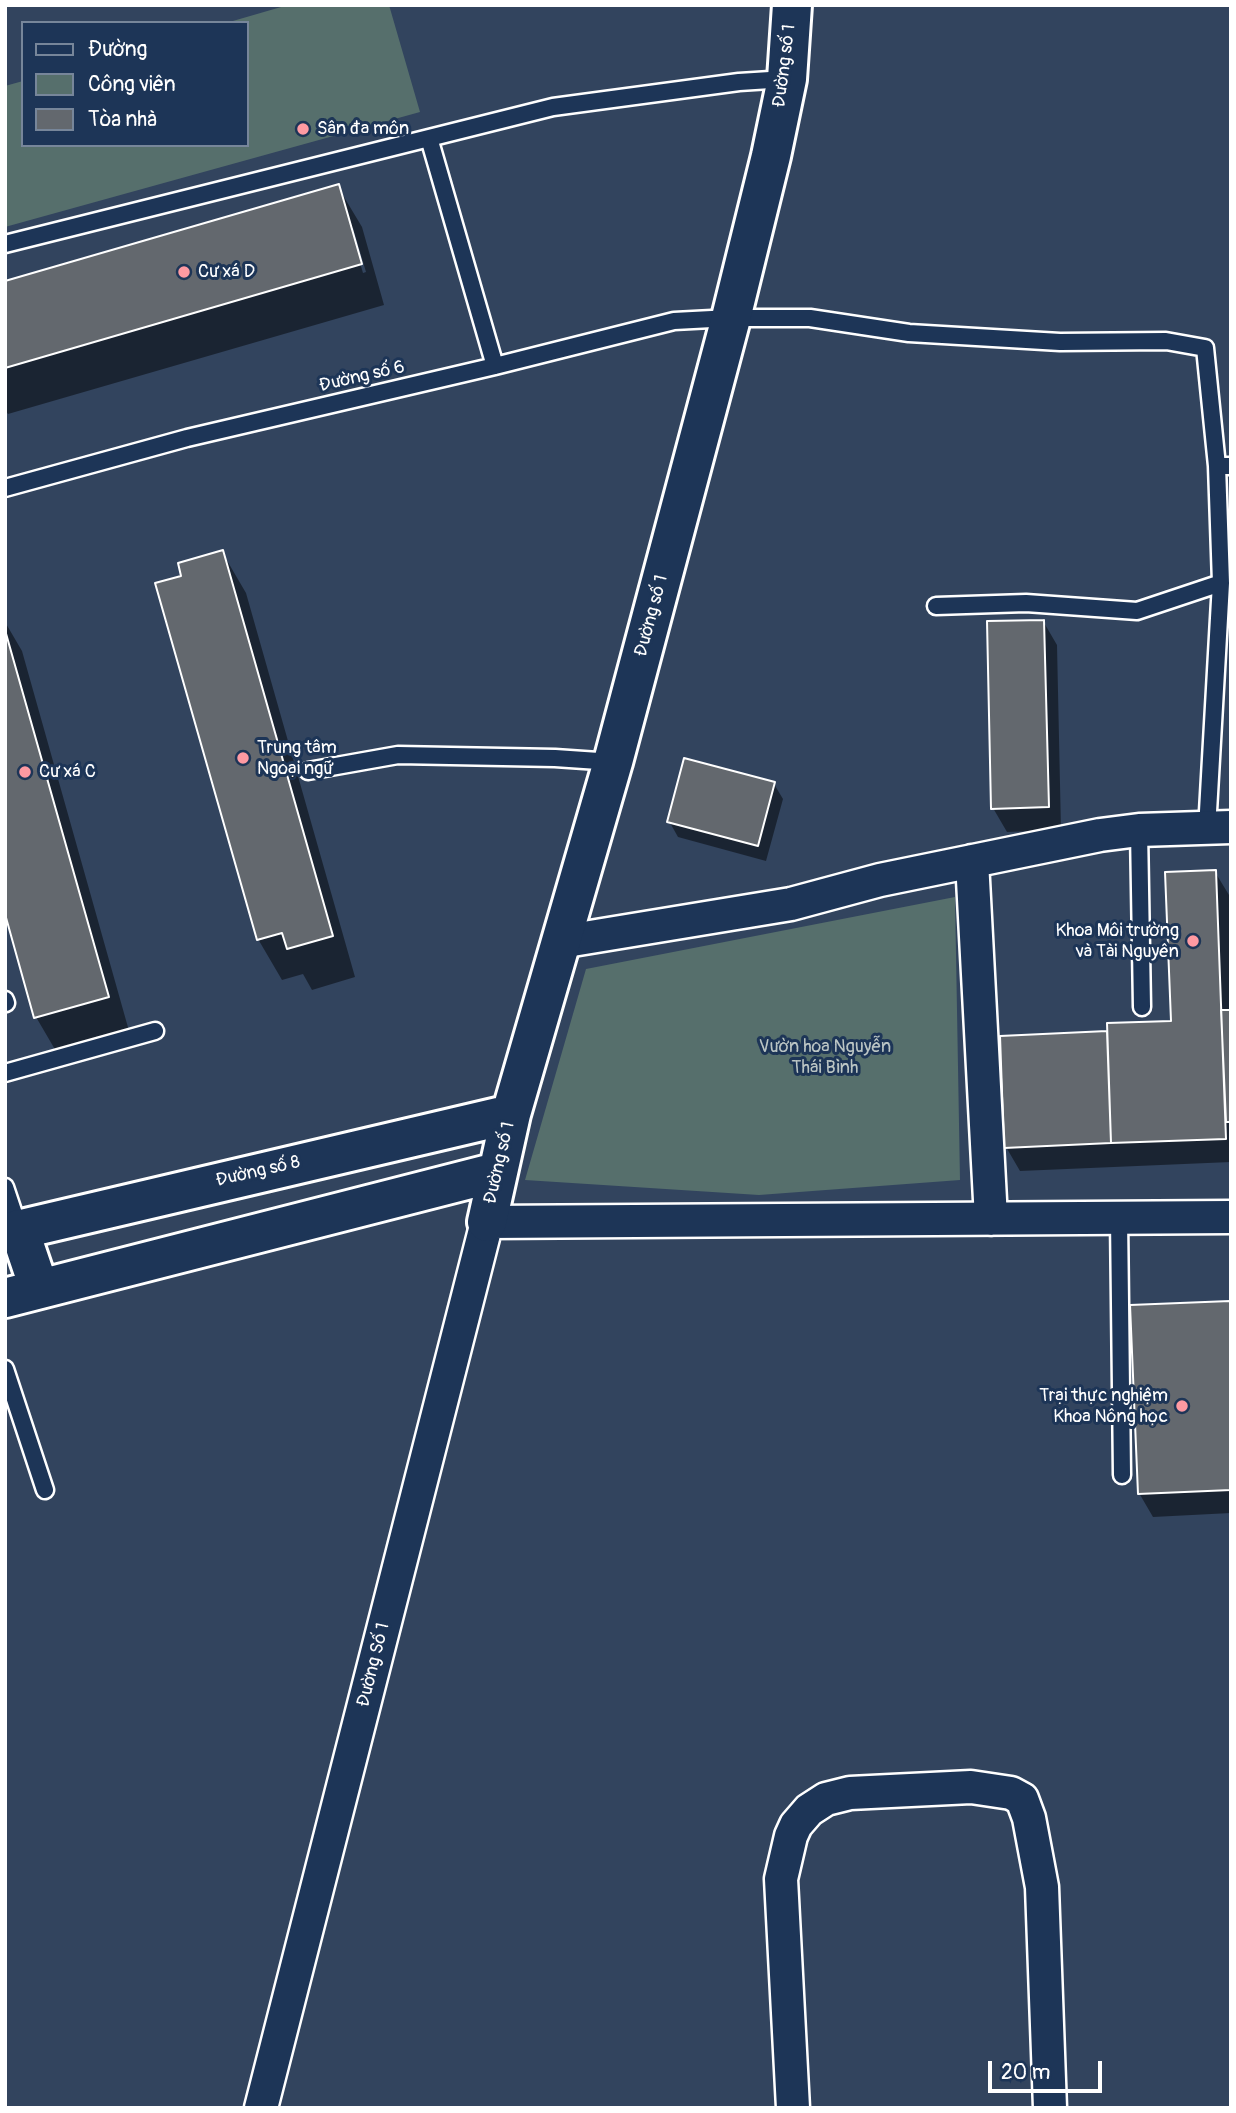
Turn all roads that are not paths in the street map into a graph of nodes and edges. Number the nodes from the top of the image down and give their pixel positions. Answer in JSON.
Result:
{"nodes":[{"id":1,"x":792,"y":5,"type":"edge"},
{"id":2,"x":787,"y":79,"type":"junction"},
{"id":3,"x":429,"y":138,"type":"junction"},
{"id":4,"x":5,"y":244,"type":"edge"},
{"id":5,"x":731,"y":318,"type":"junction"},
{"id":6,"x":495,"y":366,"type":"junction"},
{"id":7,"x":1224,"y":466,"type":"edge"},
{"id":8,"x":5,"y":488,"type":"edge"},
{"id":9,"x":1221,"y":583,"type":"junction"},
{"id":10,"x":936,"y":606,"type":"dead end"},
{"id":11,"x":613,"y":762,"type":"junction"},
{"id":12,"x":308,"y":771,"type":"dead end"},
{"id":13,"x":1219,"y":828,"type":"edge"},
{"id":14,"x":1139,"y":830,"type":"junction"},
{"id":15,"x":972,"y":861,"type":"junction"},
{"id":16,"x":560,"y":942,"type":"junction"},
{"id":17,"x":1142,"y":1007,"type":"dead end"},
{"id":18,"x":155,"y":1031,"type":"dead end"},
{"id":19,"x":5,"y":1073,"type":"edge"},
{"id":20,"x":511,"y":1114,"type":"junction"},
{"id":21,"x":497,"y":1172,"type":"junction"},
{"id":22,"x":5,"y":1187,"type":"edge"},
{"id":23,"x":1231,"y":1217,"type":"edge"},
{"id":24,"x":1119,"y":1218,"type":"junction"},
{"id":25,"x":991,"y":1219,"type":"junction"},
{"id":26,"x":487,"y":1222,"type":"junction"},
{"id":27,"x":12,"y":1231,"type":"edge"},
{"id":28,"x":22,"y":1293,"type":"edge"},
{"id":29,"x":5,"y":1369,"type":"edge"},
{"id":30,"x":1122,"y":1475,"type":"dead end"},
{"id":31,"x":45,"y":1490,"type":"dead end"},
{"id":32,"x":261,"y":2108,"type":"edge"},
{"id":33,"x":793,"y":2108,"type":"edge"},
{"id":34,"x":1050,"y":2108,"type":"edge"}],
"edges":[{"from":1,"to":2,"type":"street","name":"Đường số 1"},
{"from":2,"to":3,"type":"lane"},
{"from":2,"to":5,"type":"street","name":"Đường số 1"},
{"from":3,"to":4,"type":"lane"},
{"from":3,"to":6,"type":"lane"},
{"from":5,"to":6,"type":"lane","name":"Đường số 6"},
{"from":5,"to":7,"type":"lane","name":"Đường số 6"},
{"from":5,"to":11,"type":"street","name":"Đường số 1"},
{"from":6,"to":8,"type":"lane","name":"Đường số 6"},
{"from":7,"to":9,"type":"lane"},
{"from":9,"to":10,"type":"lane"},
{"from":9,"to":13,"type":"lane"},
{"from":11,"to":12,"type":"lane"},
{"from":11,"to":16,"type":"street","name":"Đường số 1"},
{"from":13,"to":14,"type":"street"},
{"from":14,"to":15,"type":"street"},
{"from":14,"to":17,"type":"lane"},
{"from":15,"to":16,"type":"street"},
{"from":15,"to":25,"type":"street"},
{"from":16,"to":20,"type":"street","name":"Đường số 1"},
{"from":18,"to":19,"type":"lane"},
{"from":20,"to":21,"type":"street","name":"Đường số 1"},
{"from":20,"to":27,"type":"street","name":"Đường số 8"},
{"from":21,"to":26,"type":"street","name":"Đường số 1"},
{"from":21,"to":28,"type":"street"},
{"from":22,"to":27,"type":"lane"},
{"from":23,"to":24,"type":"street"},
{"from":24,"to":25,"type":"street"},
{"from":24,"to":30,"type":"lane"},
{"from":25,"to":26,"type":"street"},
{"from":26,"to":32,"type":"street","name":"Đường Số 1"},
{"from":27,"to":28,"type":"street"},
{"from":29,"to":31,"type":"lane"},
{"from":33,"to":34,"type":"street"}]}
